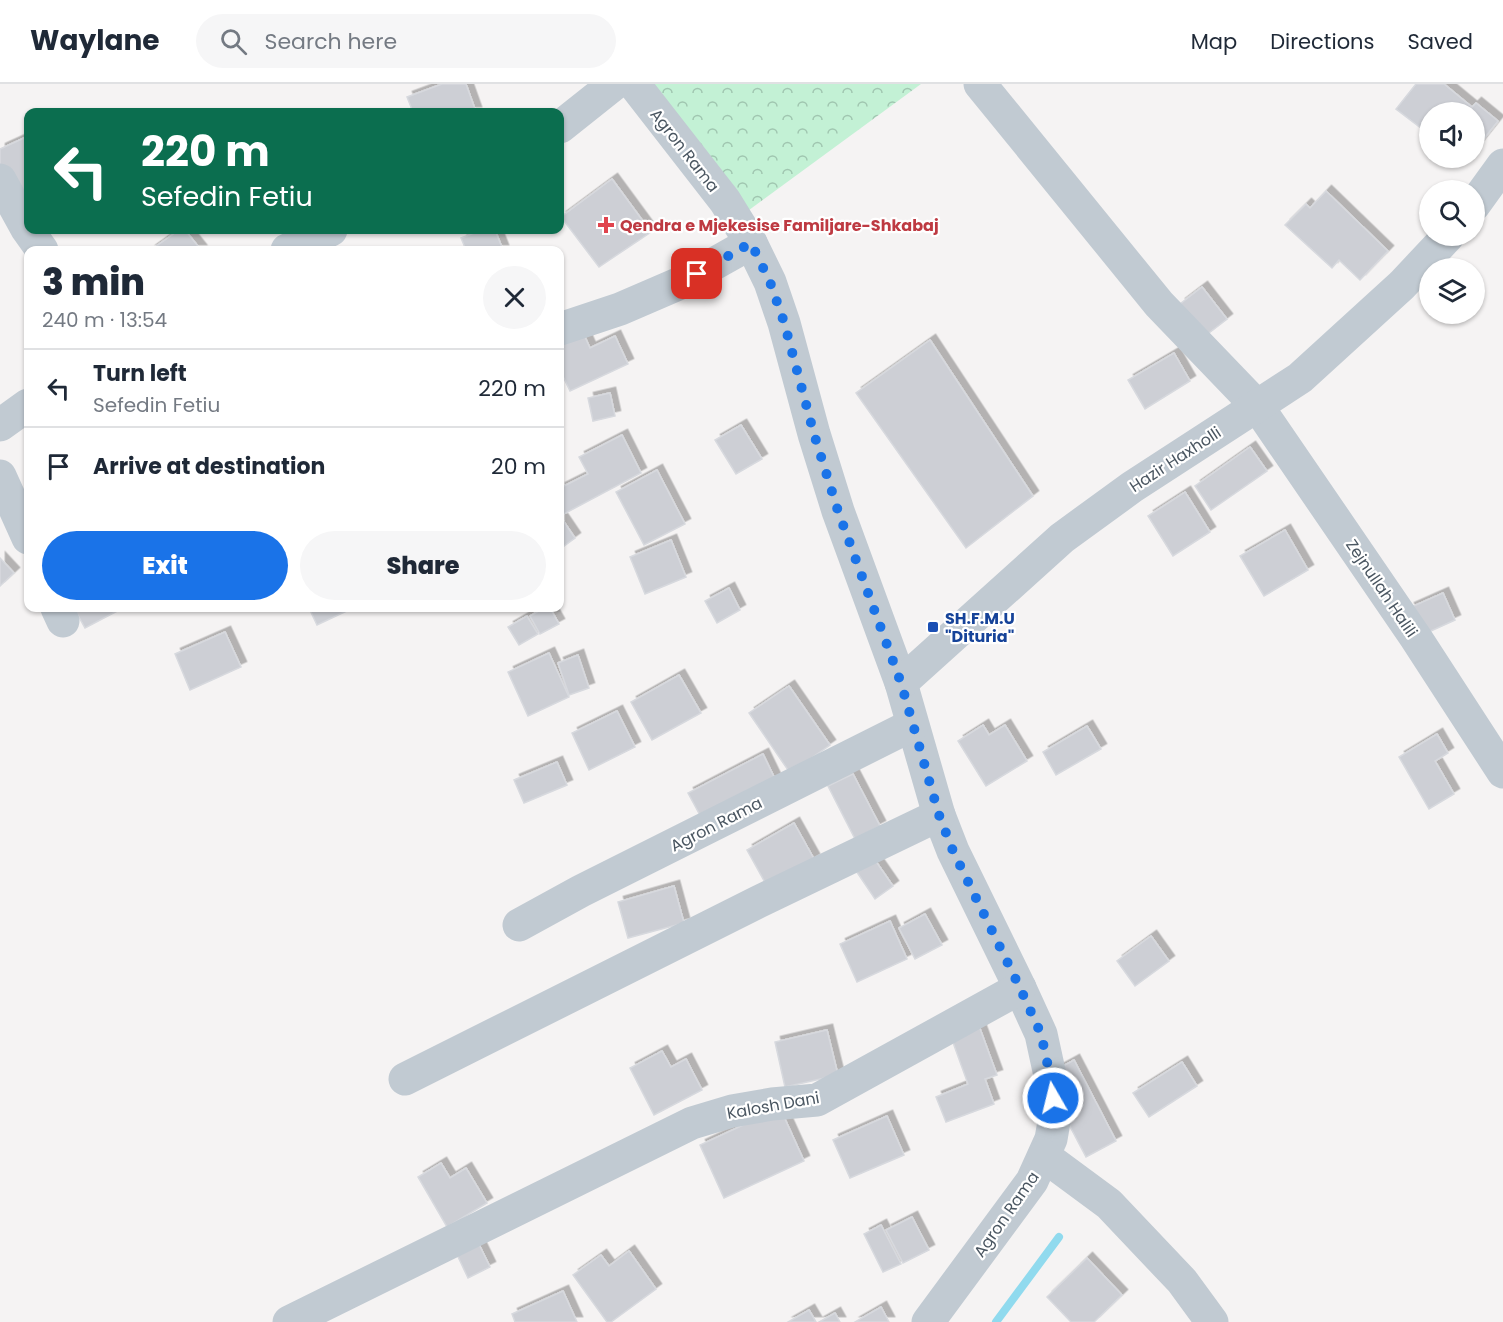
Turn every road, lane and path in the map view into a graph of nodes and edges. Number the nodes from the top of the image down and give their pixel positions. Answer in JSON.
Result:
{"nodes":[{"id":1,"x":614,"y":84,"type":"edge"},
{"id":2,"x":634,"y":84,"type":"edge"},
{"id":3,"x":980,"y":84,"type":"edge"},
{"id":4,"x":564,"y":124,"type":"edge"},
{"id":5,"x":1503,"y":165,"type":"edge"},
{"id":6,"x":0,"y":180,"type":"edge"},
{"id":7,"x":1485,"y":190,"type":"edge"},
{"id":8,"x":24,"y":224,"type":"edge"},
{"id":9,"x":322,"y":234,"type":"edge"},
{"id":10,"x":751,"y":243,"type":"junction"},
{"id":11,"x":295,"y":246,"type":"edge"},
{"id":12,"x":1439,"y":246,"type":"edge"},
{"id":13,"x":564,"y":328,"type":"edge"},
{"id":14,"x":1258,"y":407,"type":"junction"},
{"id":15,"x":24,"y":408,"type":"edge"},
{"id":16,"x":0,"y":425,"type":"edge"},
{"id":17,"x":0,"y":476,"type":"edge"},
{"id":18,"x":24,"y":529,"type":"edge"},
{"id":19,"x":901,"y":683,"type":"junction"},
{"id":20,"x":912,"y":724,"type":"junction"},
{"id":21,"x":1503,"y":772,"type":"edge"},
{"id":22,"x":939,"y":815,"type":"junction"},
{"id":23,"x":519,"y":925,"type":"dead end"},
{"id":24,"x":1020,"y":988,"type":"junction"},
{"id":25,"x":405,"y":1079,"type":"dead end"},
{"id":26,"x":1044,"y":1156,"type":"junction"},
{"id":27,"x":289,"y":1322,"type":"edge"},
{"id":28,"x":928,"y":1322,"type":"edge"},
{"id":29,"x":1212,"y":1322,"type":"edge"}],
"edges":[{"from":1,"to":4,"type":"street"},
{"from":2,"to":10,"type":"street","name":"Agron Rama"},
{"from":3,"to":14,"type":"street","name":"Zejnullah Halili"},
{"from":5,"to":7,"type":"street"},
{"from":6,"to":8,"type":"street"},
{"from":9,"to":11,"type":"street"},
{"from":10,"to":13,"type":"street"},
{"from":10,"to":19,"type":"street","name":"Agron Rama"},
{"from":12,"to":14,"type":"street","name":"Hazir Haxholli"},
{"from":14,"to":19,"type":"street","name":"Hazir Haxholli"},
{"from":14,"to":21,"type":"street","name":"Zejnullah Halili"},
{"from":15,"to":16,"type":"street"},
{"from":17,"to":18,"type":"street"},
{"from":19,"to":20,"type":"street","name":"Agron Rama"},
{"from":20,"to":22,"type":"street","name":"Agron Rama"},
{"from":20,"to":23,"type":"street","name":"Agron Rama"},
{"from":22,"to":24,"type":"street","name":"Agron Rama"},
{"from":22,"to":25,"type":"street"},
{"from":24,"to":26,"type":"street","name":"Agron Rama"},
{"from":24,"to":27,"type":"street","name":"Kalosh Dani"},
{"from":26,"to":28,"type":"street","name":"Agron Rama"},
{"from":26,"to":29,"type":"street"}]}
